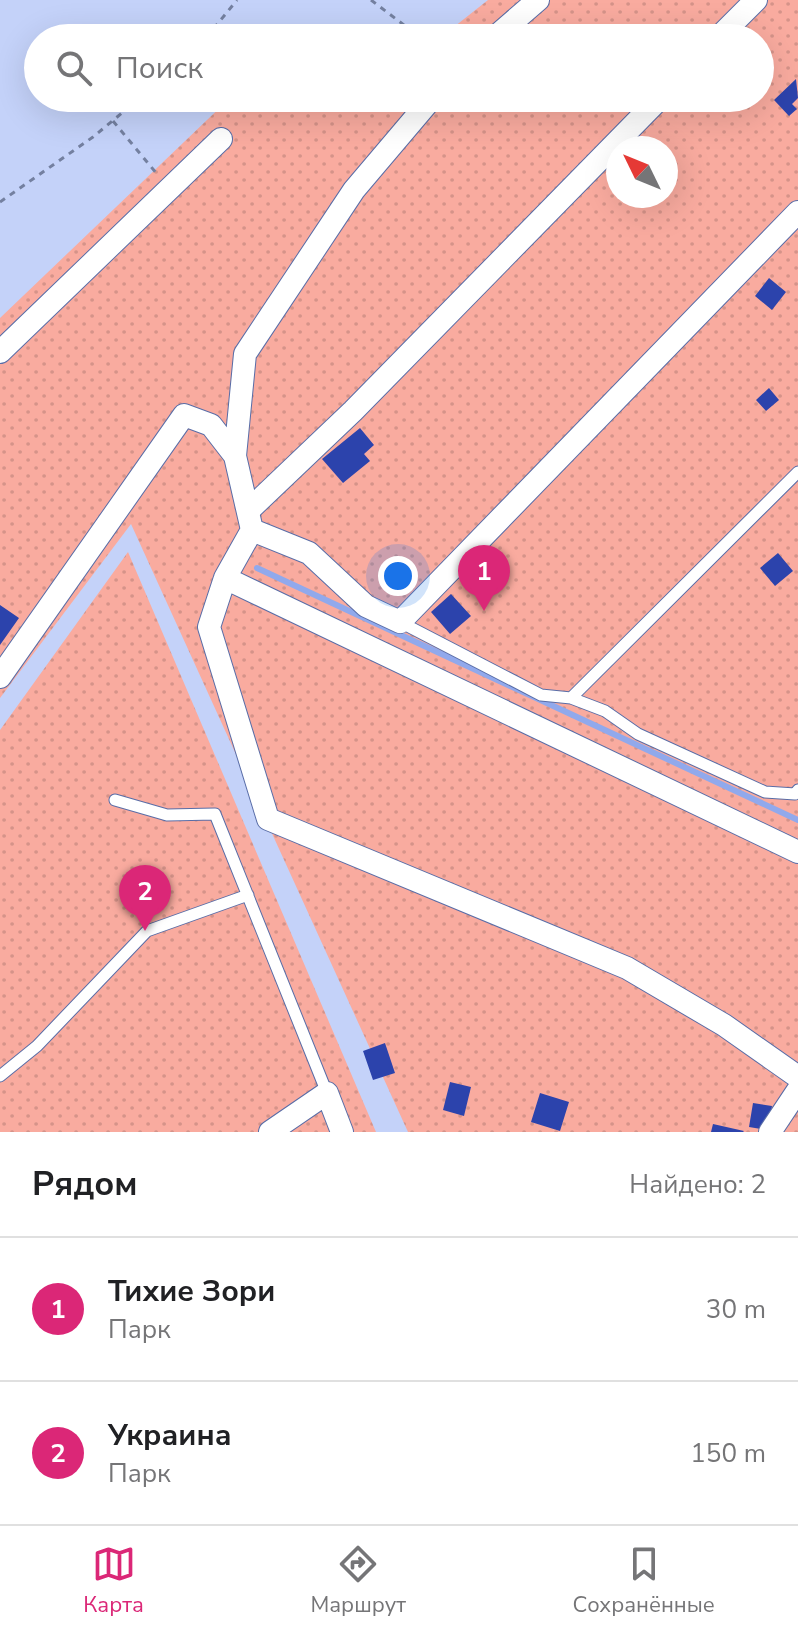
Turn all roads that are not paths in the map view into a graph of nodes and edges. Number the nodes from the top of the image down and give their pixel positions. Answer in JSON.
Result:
{"nodes":[{"id":1,"x":538,"y":0,"type":"edge"},
{"id":2,"x":756,"y":0,"type":"edge"},
{"id":3,"x":510,"y":24,"type":"edge"},
{"id":4,"x":732,"y":24,"type":"edge"},
{"id":5,"x":420,"y":112,"type":"edge"},
{"id":6,"x":646,"y":112,"type":"edge"},
{"id":7,"x":221,"y":139,"type":"dead end"},
{"id":8,"x":798,"y":212,"type":"edge"},
{"id":9,"x":0,"y":352,"type":"edge"},
{"id":10,"x":235,"y":456,"type":"junction"},
{"id":11,"x":798,"y":472,"type":"edge"},
{"id":12,"x":250,"y":521,"type":"junction"},
{"id":13,"x":225,"y":578,"type":"junction"},
{"id":14,"x":400,"y":622,"type":"junction"},
{"id":15,"x":0,"y":677,"type":"edge"},
{"id":16,"x":571,"y":698,"type":"junction"},
{"id":17,"x":797,"y":792,"type":"edge"},
{"id":18,"x":115,"y":800,"type":"dead end"},
{"id":19,"x":798,"y":852,"type":"edge"},
{"id":20,"x":248,"y":895,"type":"junction"},
{"id":21,"x":0,"y":1076,"type":"edge"},
{"id":22,"x":798,"y":1077,"type":"edge"},
{"id":23,"x":798,"y":1090,"type":"edge"},
{"id":24,"x":327,"y":1093,"type":"junction"},
{"id":25,"x":270,"y":1132,"type":"edge"},
{"id":26,"x":342,"y":1132,"type":"edge"},
{"id":27,"x":770,"y":1132,"type":"edge"}],
"edges":[{"from":1,"to":3,"type":"street"},
{"from":2,"to":4,"type":"street"},
{"from":5,"to":10,"type":"street"},
{"from":6,"to":12,"type":"street"},
{"from":7,"to":9,"type":"street"},
{"from":8,"to":14,"type":"street"},
{"from":10,"to":12,"type":"street"},
{"from":10,"to":15,"type":"street"},
{"from":11,"to":16,"type":"lane"},
{"from":12,"to":13,"type":"street"},
{"from":12,"to":14,"type":"street"},
{"from":13,"to":19,"type":"street"},
{"from":13,"to":22,"type":"street"},
{"from":14,"to":16,"type":"lane"},
{"from":16,"to":17,"type":"lane"},
{"from":18,"to":20,"type":"lane"},
{"from":20,"to":21,"type":"lane"},
{"from":20,"to":24,"type":"lane"},
{"from":23,"to":27,"type":"street"},
{"from":24,"to":25,"type":"street"},
{"from":24,"to":26,"type":"street"}]}
